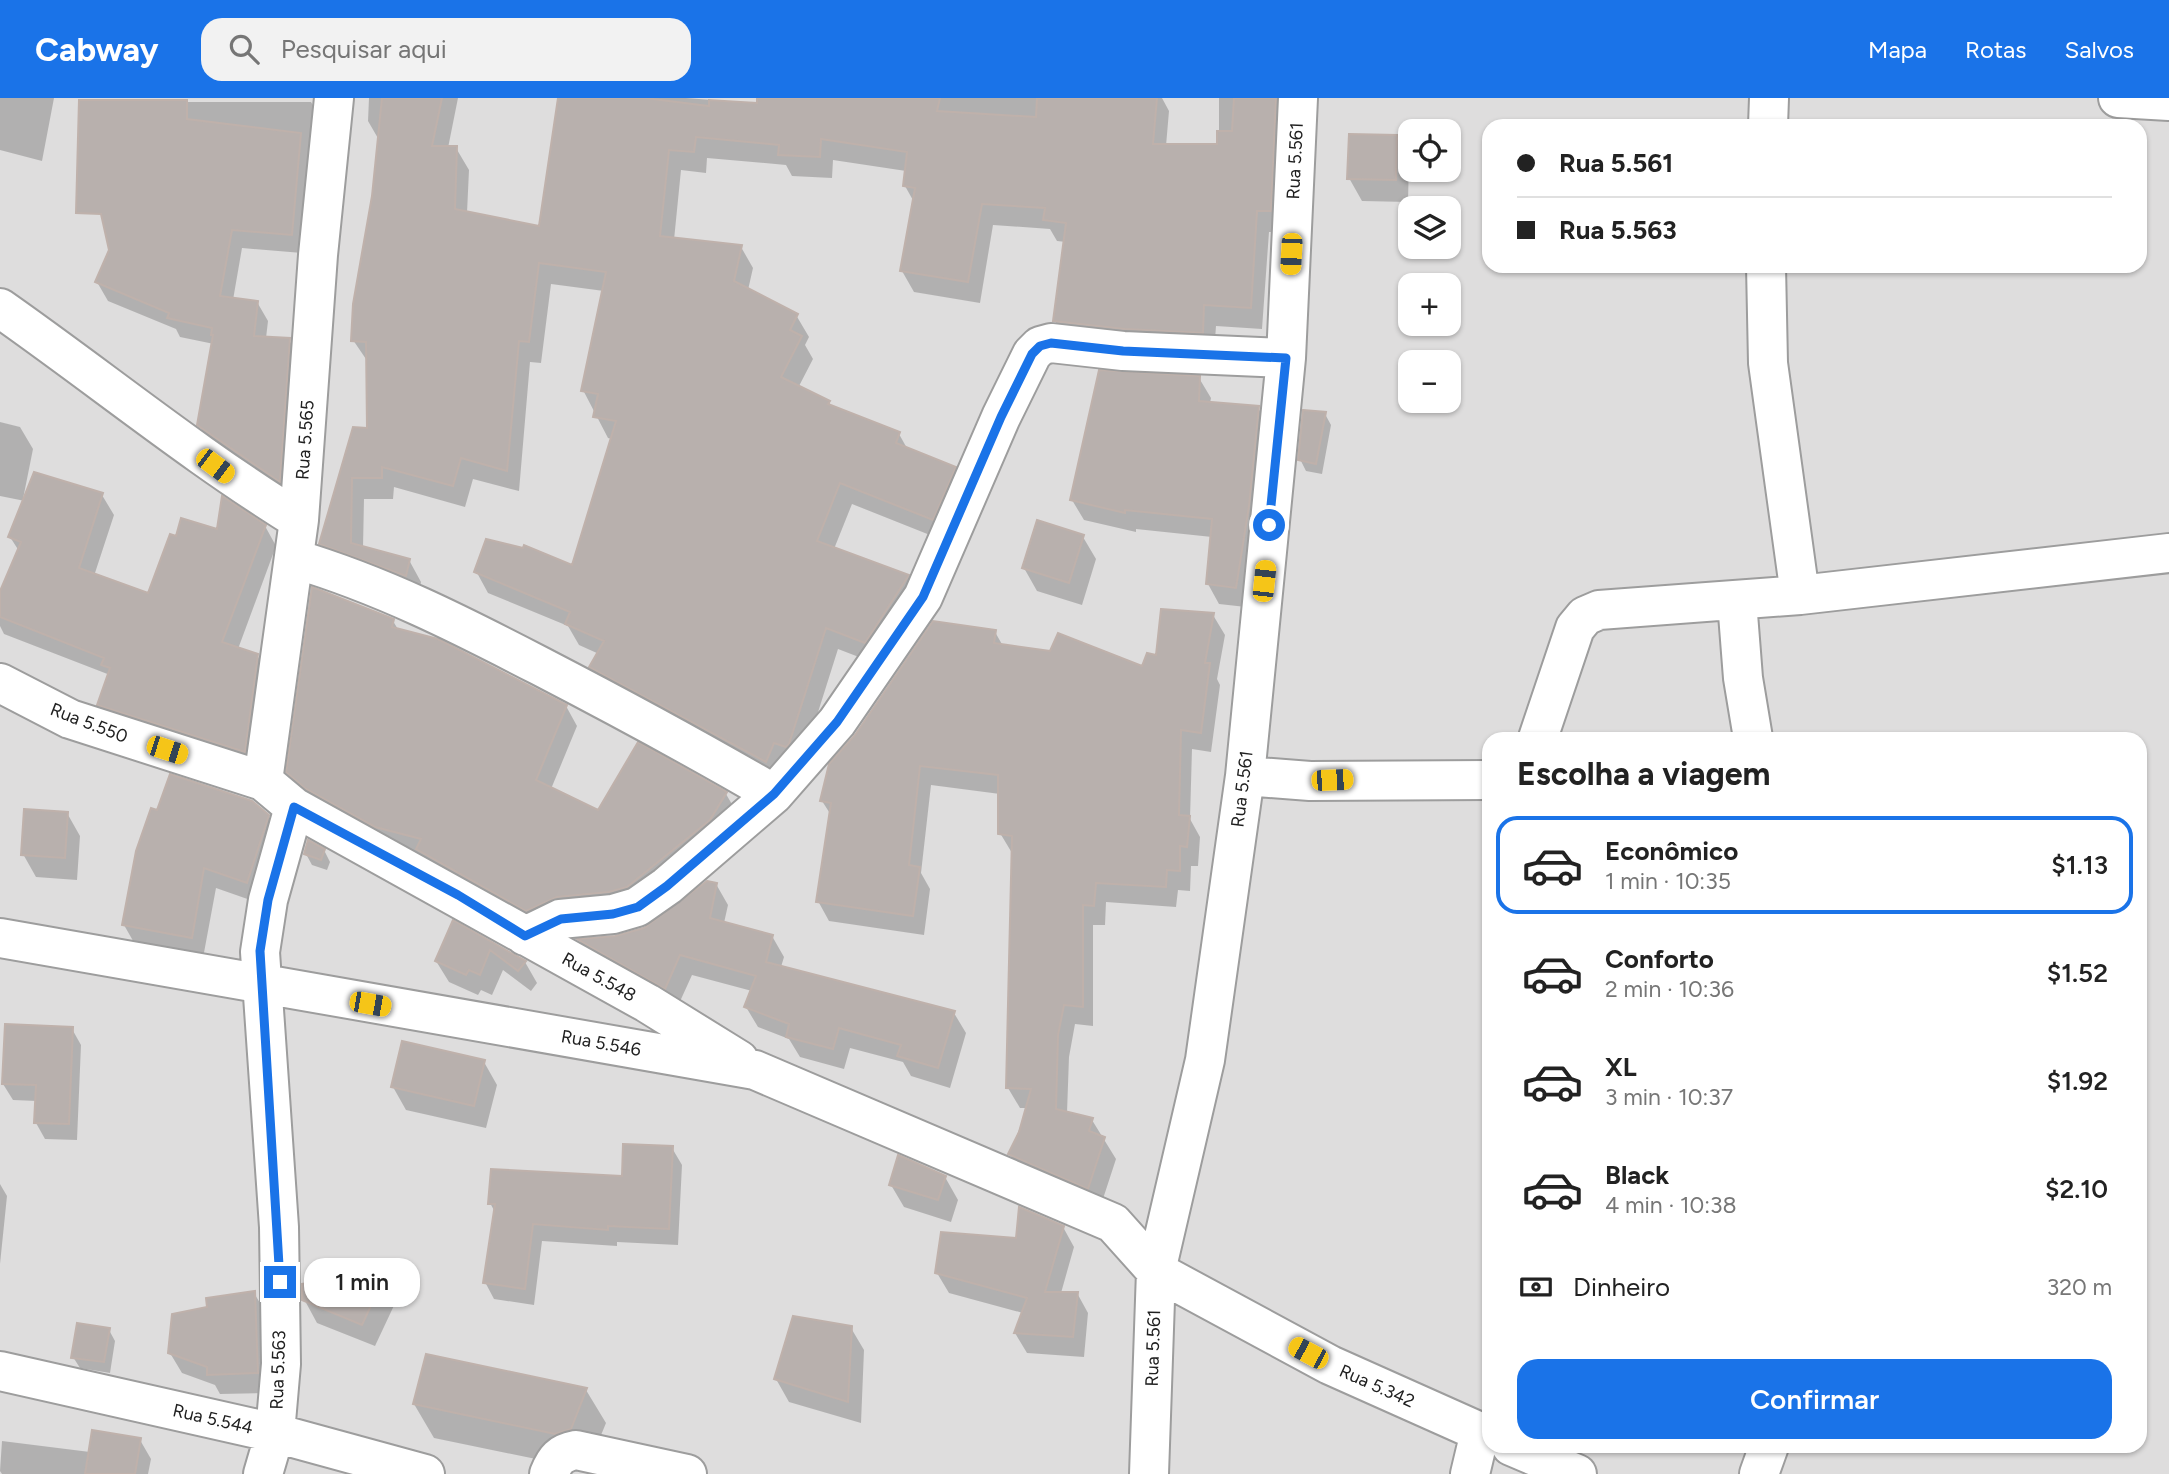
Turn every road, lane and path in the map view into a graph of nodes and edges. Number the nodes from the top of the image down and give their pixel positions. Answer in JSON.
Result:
{"nodes":[{"id":1,"x":334,"y":98,"type":"edge"},
{"id":2,"x":1298,"y":98,"type":"edge"},
{"id":3,"x":1769,"y":98,"type":"edge"},
{"id":4,"x":2119,"y":98,"type":"edge"},
{"id":5,"x":2168,"y":100,"type":"edge"},
{"id":6,"x":1768,"y":119,"type":"edge"},
{"id":7,"x":1766,"y":273,"type":"edge"},
{"id":8,"x":0,"y":308,"type":"edge"},
{"id":9,"x":1286,"y":358,"type":"junction"},
{"id":10,"x":299,"y":520,"type":"junction"},
{"id":11,"x":2169,"y":553,"type":"edge"},
{"id":12,"x":295,"y":559,"type":"junction"},
{"id":13,"x":1800,"y":595,"type":"junction"},
{"id":14,"x":1737,"y":601,"type":"junction"},
{"id":15,"x":0,"y":683,"type":"edge"},
{"id":16,"x":1540,"y":732,"type":"edge"},
{"id":17,"x":1752,"y":732,"type":"edge"},
{"id":18,"x":1245,"y":776,"type":"junction"},
{"id":19,"x":263,"y":780,"type":"junction"},
{"id":20,"x":1482,"y":780,"type":"edge"},
{"id":21,"x":774,"y":794,"type":"junction"},
{"id":22,"x":294,"y":807,"type":"junction"},
{"id":23,"x":525,"y":936,"type":"junction"},
{"id":24,"x":0,"y":938,"type":"edge"},
{"id":25,"x":260,"y":985,"type":"junction"},
{"id":26,"x":755,"y":1070,"type":"junction"},
{"id":27,"x":1156,"y":1271,"type":"junction"},
{"id":28,"x":0,"y":1371,"type":"edge"},
{"id":29,"x":275,"y":1433,"type":"junction"},
{"id":30,"x":1482,"y":1433,"type":"edge"},
{"id":31,"x":1484,"y":1453,"type":"edge"},
{"id":32,"x":1529,"y":1453,"type":"edge"},
{"id":33,"x":1766,"y":1453,"type":"edge"},
{"id":34,"x":263,"y":1474,"type":"edge"},
{"id":35,"x":425,"y":1474,"type":"edge"},
{"id":36,"x":549,"y":1474,"type":"edge"},
{"id":37,"x":687,"y":1474,"type":"edge"},
{"id":38,"x":1149,"y":1474,"type":"edge"},
{"id":39,"x":1470,"y":1474,"type":"edge"},
{"id":40,"x":1577,"y":1474,"type":"edge"},
{"id":41,"x":1759,"y":1474,"type":"edge"}],
"edges":[{"from":1,"to":10,"type":"street","name":"Rua 5.565"},
{"from":2,"to":9,"type":"street","name":"Rua 5.561"},
{"from":3,"to":6,"type":"street"},
{"from":4,"to":5,"type":"street"},
{"from":7,"to":13,"type":"street"},
{"from":8,"to":10,"type":"street"},
{"from":9,"to":18,"type":"street","name":"Rua 5.561"},
{"from":9,"to":21,"type":"street"},
{"from":10,"to":12,"type":"street","name":"Rua 5.565"},
{"from":11,"to":13,"type":"street"},
{"from":12,"to":19,"type":"street","name":"Rua 5.565"},
{"from":12,"to":21,"type":"street"},
{"from":13,"to":14,"type":"street"},
{"from":14,"to":16,"type":"street"},
{"from":14,"to":17,"type":"street"},
{"from":15,"to":19,"type":"street","name":"Rua 5.550"},
{"from":18,"to":20,"type":"street"},
{"from":18,"to":27,"type":"street","name":"Rua 5.561"},
{"from":19,"to":22,"type":"street","name":"Rua 5.550"},
{"from":21,"to":23,"type":"street"},
{"from":22,"to":23,"type":"street","name":"Rua 5.548"},
{"from":22,"to":25,"type":"street","name":"Rua 5.563"},
{"from":23,"to":26,"type":"street","name":"Rua 5.548"},
{"from":24,"to":25,"type":"street","name":"Rua 5.546"},
{"from":25,"to":26,"type":"street","name":"Rua 5.546"},
{"from":25,"to":29,"type":"street","name":"Rua 5.563"},
{"from":26,"to":27,"type":"street","name":"Rua 5.546"},
{"from":27,"to":30,"type":"street","name":"Rua 5.342"},
{"from":27,"to":38,"type":"street","name":"Rua 5.561"},
{"from":28,"to":29,"type":"street","name":"Rua 5.544"},
{"from":29,"to":34,"type":"street","name":"Rua 5.563"},
{"from":29,"to":35,"type":"street","name":"Rua 5.544"},
{"from":31,"to":39,"type":"street"},
{"from":32,"to":40,"type":"street","name":"Rua 5.342"},
{"from":33,"to":41,"type":"street"},
{"from":36,"to":37,"type":"street"}]}
